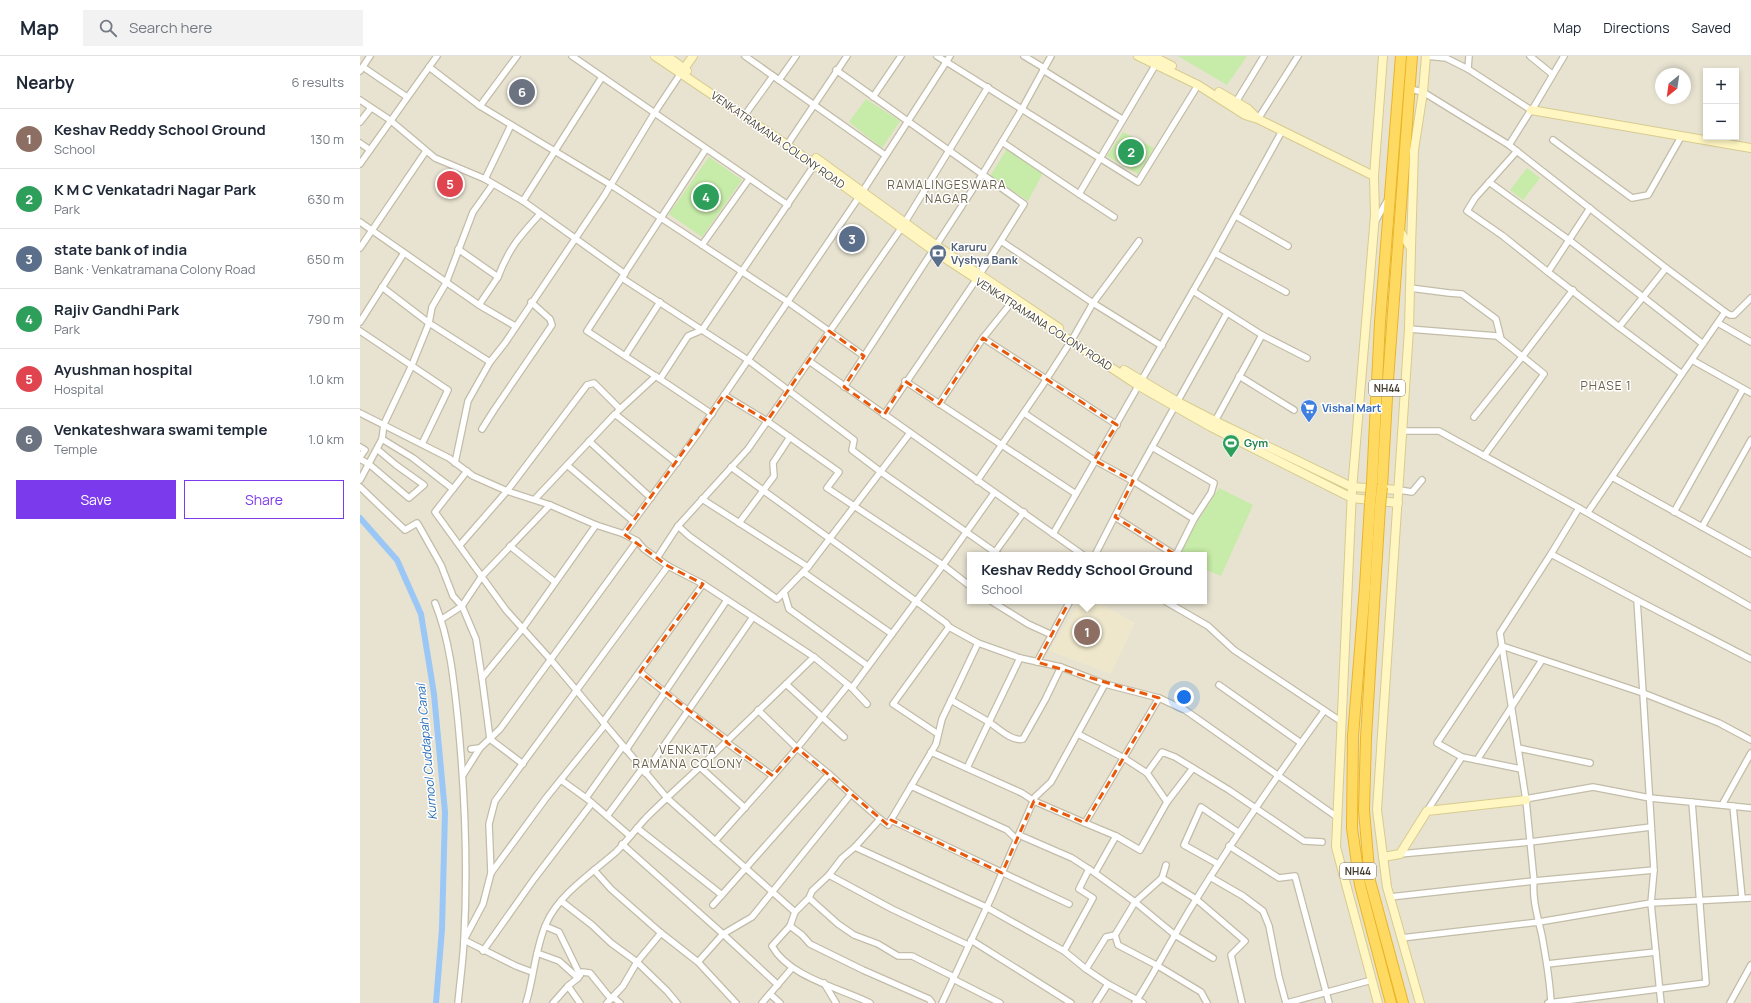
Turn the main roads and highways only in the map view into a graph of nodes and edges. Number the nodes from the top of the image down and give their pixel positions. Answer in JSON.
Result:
{"nodes":[{"id":1,"x":1401,"y":56,"type":"edge"},
{"id":2,"x":1412,"y":56,"type":"edge"},
{"id":3,"x":1375,"y":505,"type":"junction"},
{"id":4,"x":1391,"y":1003,"type":"edge"},
{"id":5,"x":1402,"y":1003,"type":"edge"}],
"edges":[{"from":1,"to":3,"type":"highway","number":"NH44","bridge":true},
{"from":2,"to":3,"type":"highway","number":"NH44","bridge":true},
{"from":3,"to":4,"type":"highway","number":"NH44"},
{"from":3,"to":5,"type":"highway","number":"NH44"}]}
